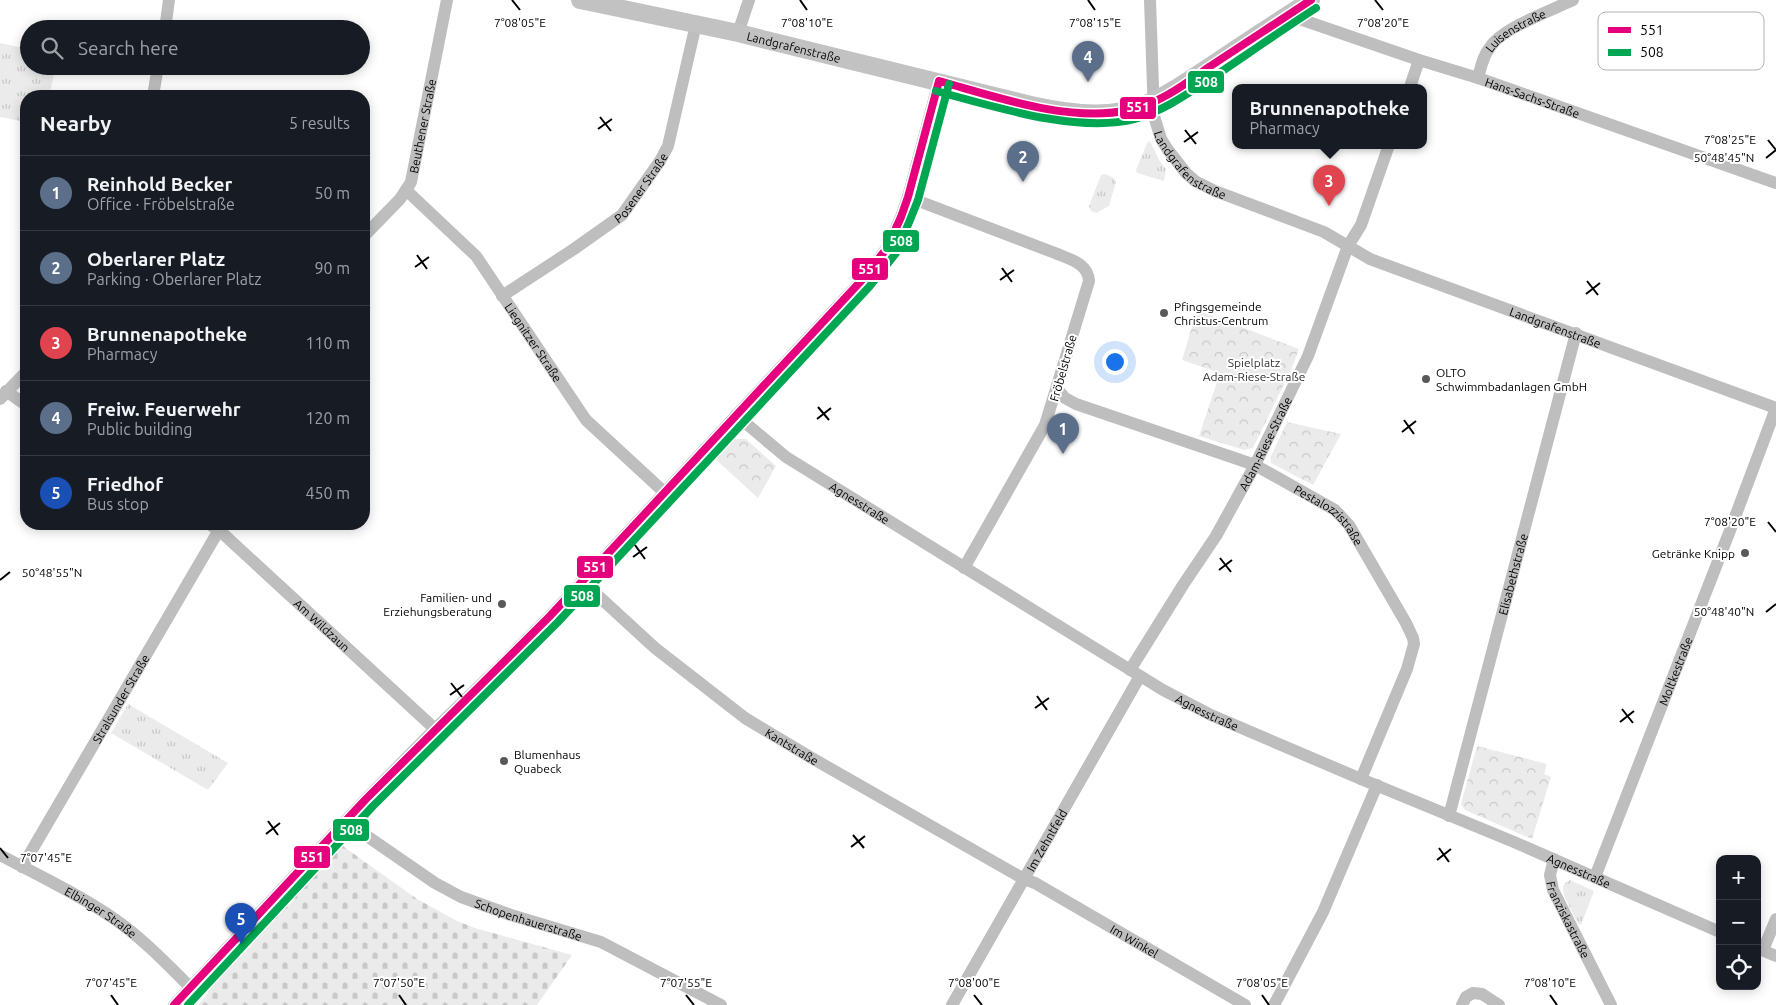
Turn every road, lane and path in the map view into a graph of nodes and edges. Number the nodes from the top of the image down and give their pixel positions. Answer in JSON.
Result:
{"nodes":[{"id":1,"x":169,"y":0,"type":"edge"},
{"id":2,"x":447,"y":0,"type":"edge"},
{"id":3,"x":580,"y":0,"type":"edge"},
{"id":4,"x":749,"y":0,"type":"edge"},
{"id":5,"x":1150,"y":0,"type":"edge"},
{"id":6,"x":1311,"y":0,"type":"edge"},
{"id":7,"x":1572,"y":0,"type":"edge"},
{"id":8,"x":1288,"y":15,"type":"junction"},
{"id":9,"x":166,"y":20,"type":"edge"},
{"id":10,"x":696,"y":24,"type":"junction"},
{"id":11,"x":738,"y":33,"type":"junction"},
{"id":12,"x":1419,"y":60,"type":"junction"},
{"id":13,"x":156,"y":75,"type":"edge"},
{"id":14,"x":1478,"y":78,"type":"junction"},
{"id":15,"x":939,"y":81,"type":"junction"},
{"id":16,"x":1411,"y":84,"type":"edge"},
{"id":17,"x":154,"y":90,"type":"edge"},
{"id":18,"x":1155,"y":100,"type":"junction"},
{"id":19,"x":1388,"y":149,"type":"edge"},
{"id":20,"x":1776,"y":183,"type":"edge"},
{"id":21,"x":406,"y":190,"type":"junction"},
{"id":22,"x":908,"y":197,"type":"junction"},
{"id":23,"x":370,"y":229,"type":"edge"},
{"id":24,"x":1348,"y":246,"type":"junction"},
{"id":25,"x":502,"y":296,"type":"junction"},
{"id":26,"x":1576,"y":333,"type":"junction"},
{"id":27,"x":20,"y":378,"type":"edge"},
{"id":28,"x":1057,"y":389,"type":"junction"},
{"id":29,"x":3,"y":395,"type":"edge"},
{"id":30,"x":20,"y":402,"type":"edge"},
{"id":31,"x":1776,"y":408,"type":"edge"},
{"id":32,"x":736,"y":415,"type":"junction"},
{"id":33,"x":1255,"y":465,"type":"junction"},
{"id":34,"x":664,"y":492,"type":"junction"},
{"id":35,"x":212,"y":530,"type":"edge"},
{"id":36,"x":217,"y":530,"type":"edge"},
{"id":37,"x":964,"y":568,"type":"junction"},
{"id":38,"x":582,"y":581,"type":"junction"},
{"id":39,"x":1135,"y":673,"type":"junction"},
{"id":40,"x":434,"y":729,"type":"junction"},
{"id":41,"x":1361,"y":779,"type":"junction"},
{"id":42,"x":1377,"y":785,"type":"junction"},
{"id":43,"x":1449,"y":816,"type":"junction"},
{"id":44,"x":345,"y":821,"type":"junction"},
{"id":45,"x":0,"y":855,"type":"edge"},
{"id":46,"x":1554,"y":859,"type":"junction"},
{"id":47,"x":22,"y":867,"type":"junction"},
{"id":48,"x":1594,"y":877,"type":"junction"},
{"id":49,"x":1024,"y":879,"type":"junction"},
{"id":50,"x":1776,"y":919,"type":"edge"},
{"id":51,"x":1716,"y":930,"type":"edge"},
{"id":52,"x":1761,"y":947,"type":"edge"},
{"id":53,"x":1761,"y":949,"type":"edge"},
{"id":54,"x":1776,"y":956,"type":"edge"},
{"id":55,"x":190,"y":986,"type":"junction"},
{"id":56,"x":174,"y":1005,"type":"edge"},
{"id":57,"x":721,"y":1005,"type":"edge"},
{"id":58,"x":952,"y":1005,"type":"edge"},
{"id":59,"x":1246,"y":1005,"type":"edge"},
{"id":60,"x":1274,"y":1005,"type":"edge"},
{"id":61,"x":1462,"y":1005,"type":"edge"},
{"id":62,"x":1499,"y":1005,"type":"edge"},
{"id":63,"x":1610,"y":1005,"type":"edge"}],
"edges":[{"from":1,"to":9,"type":"street"},
{"from":2,"to":21,"type":"street","name":"Beuthener Straße"},
{"from":3,"to":10,"type":"street","name":"Landgrafenstraße"},
{"from":4,"to":11,"type":"street"},
{"from":5,"to":18,"type":"street"},
{"from":6,"to":8,"type":"street"},
{"from":7,"to":14,"type":"street","name":"Luisenstraße"},
{"from":8,"to":12,"type":"street","name":"Hans-Sachs-Straße"},
{"from":8,"to":18,"type":"street"},
{"from":10,"to":11,"type":"street","name":"Landgrafenstraße"},
{"from":10,"to":25,"type":"street","name":"Posener Straße"},
{"from":11,"to":15,"type":"street","name":"Landgrafenstraße"},
{"from":12,"to":14,"type":"street","name":"Hans-Sachs-Straße"},
{"from":12,"to":16,"type":"street"},
{"from":13,"to":17,"type":"street"},
{"from":14,"to":20,"type":"street","name":"Hans-Sachs-Straße"},
{"from":15,"to":18,"type":"street","name":"Landgrafenstraße"},
{"from":15,"to":22,"type":"street"},
{"from":18,"to":24,"type":"street","name":"Landgrafenstraße"},
{"from":19,"to":24,"type":"street","name":"Adam-Riese-Straße"},
{"from":21,"to":23,"type":"street","name":"Beuthener Straße"},
{"from":21,"to":25,"type":"street","name":"Liegnitzer Straße"},
{"from":22,"to":28,"type":"street","name":"Fröbelstraße"},
{"from":22,"to":32,"type":"street"},
{"from":24,"to":26,"type":"street","name":"Landgrafenstraße"},
{"from":24,"to":33,"type":"street","name":"Adam-Riese-Straße"},
{"from":25,"to":34,"type":"street","name":"Liegnitzer Straße"},
{"from":26,"to":31,"type":"street","name":"Landgrafenstraße"},
{"from":26,"to":43,"type":"street","name":"Elisabethstraße"},
{"from":27,"to":29,"type":"street"},
{"from":28,"to":33,"type":"street","name":"Pestalozzistraße"},
{"from":28,"to":37,"type":"street","name":"Fröbelstraße"},
{"from":29,"to":30,"type":"street"},
{"from":31,"to":48,"type":"street","name":"Moltkestraße"},
{"from":32,"to":34,"type":"street"},
{"from":32,"to":37,"type":"street","name":"Agnesstraße"},
{"from":33,"to":39,"type":"street","name":"Adam-Riese-Straße"},
{"from":33,"to":41,"type":"street","name":"Pestalozzistraße"},
{"from":34,"to":38,"type":"street"},
{"from":35,"to":47,"type":"street","name":"Stralsunder Straße"},
{"from":36,"to":40,"type":"street","name":"Am Wildzaun"},
{"from":37,"to":39,"type":"street","name":"Agnesstraße"},
{"from":38,"to":40,"type":"street"},
{"from":38,"to":49,"type":"street","name":"Kantstraße"},
{"from":39,"to":41,"type":"street","name":"Agnesstraße"},
{"from":39,"to":49,"type":"street","name":"Im Zehntfeld"},
{"from":40,"to":44,"type":"street"},
{"from":41,"to":42,"type":"street","name":"Agnesstraße"},
{"from":42,"to":43,"type":"street","name":"Agnesstraße"},
{"from":42,"to":60,"type":"street"},
{"from":43,"to":46,"type":"street","name":"Agnesstraße"},
{"from":44,"to":55,"type":"street"},
{"from":44,"to":57,"type":"street","name":"Schopenhauerstraße"},
{"from":45,"to":47,"type":"street","name":"Elbinger Straße"},
{"from":46,"to":48,"type":"street","name":"Agnesstraße"},
{"from":46,"to":63,"type":"street","name":"Franziskastraße"},
{"from":47,"to":55,"type":"street","name":"Elbinger Straße"},
{"from":48,"to":51,"type":"street","name":"Agnesstraße"},
{"from":49,"to":58,"type":"street","name":"Im Zehntfeld"},
{"from":49,"to":59,"type":"street","name":"Im Winkel"},
{"from":50,"to":52,"type":"street"},
{"from":53,"to":54,"type":"street"},
{"from":55,"to":56,"type":"street"},
{"from":61,"to":62,"type":"street"}]}
